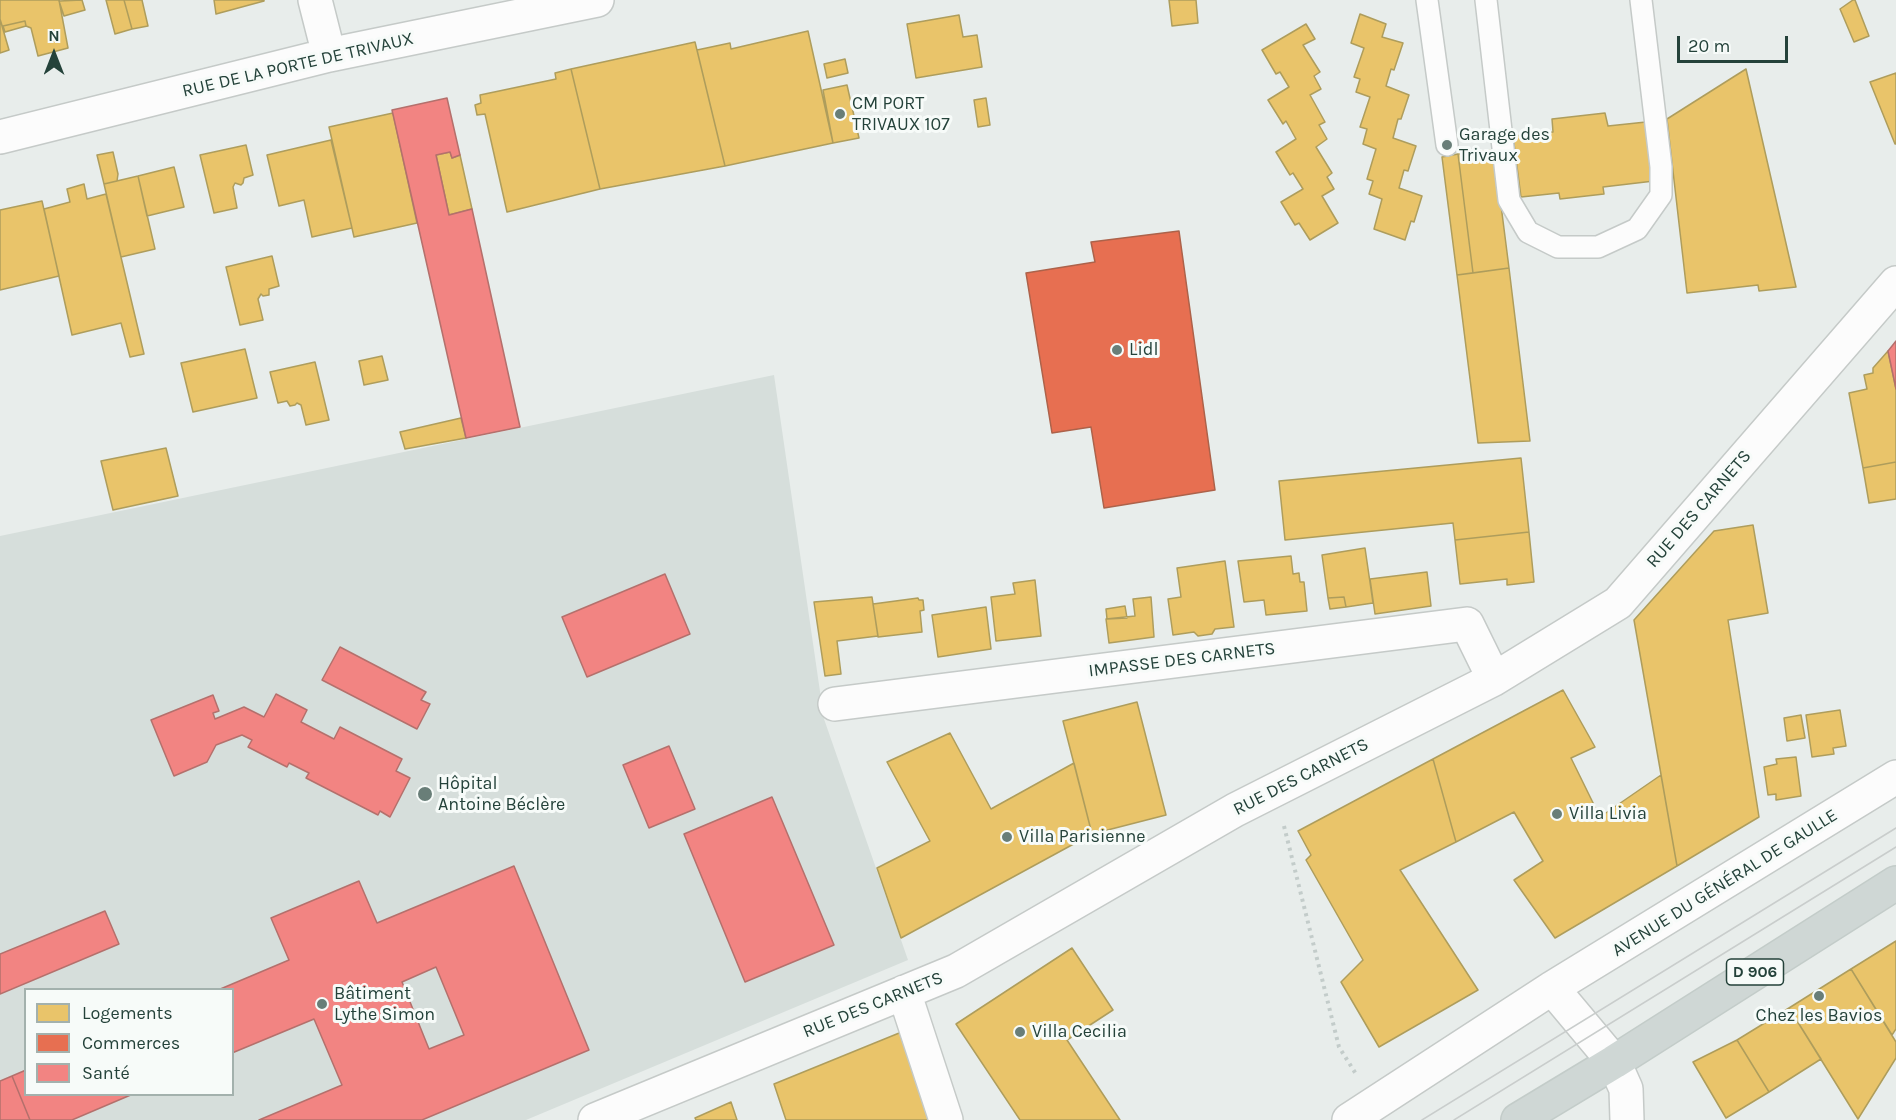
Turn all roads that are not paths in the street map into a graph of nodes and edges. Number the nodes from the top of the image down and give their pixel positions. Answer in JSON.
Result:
{"nodes":[{"id":1,"x":315,"y":0,"type":"edge"},
{"id":2,"x":597,"y":0,"type":"edge"},
{"id":3,"x":1427,"y":0,"type":"edge"},
{"id":4,"x":1486,"y":0,"type":"edge"},
{"id":5,"x":1641,"y":0,"type":"edge"},
{"id":6,"x":561,"y":4,"type":"edge"},
{"id":7,"x":329,"y":55,"type":"junction"},
{"id":8,"x":0,"y":137,"type":"edge"},
{"id":9,"x":1448,"y":145,"type":"dead end"},
{"id":10,"x":1896,"y":283,"type":"edge"},
{"id":11,"x":1494,"y":679,"type":"junction"},
{"id":12,"x":835,"y":704,"type":"dead end"},
{"id":13,"x":1896,"y":777,"type":"edge"},
{"id":14,"x":1896,"y":883,"type":"edge"},
{"id":15,"x":1552,"y":988,"type":"junction"},
{"id":16,"x":903,"y":992,"type":"junction"},
{"id":17,"x":1614,"y":1062,"type":"junction"},
{"id":18,"x":1362,"y":1112,"type":"edge"},
{"id":19,"x":600,"y":1119,"type":"edge"},
{"id":20,"x":946,"y":1120,"type":"edge"},
{"id":21,"x":1518,"y":1120,"type":"edge"},
{"id":22,"x":1627,"y":1120,"type":"edge"}],
"edges":[{"from":1,"to":7,"type":"street"},
{"from":2,"to":6,"type":"street","name":"RUE DE LA PORTE DE TRIVAUX"},
{"from":3,"to":9,"type":"lane"},
{"from":4,"to":5,"type":"lane"},
{"from":6,"to":7,"type":"street","name":"RUE DE LA PORTE DE TRIVAUX"},
{"from":7,"to":8,"type":"street","name":"RUE DE LA PORTE DE TRIVAUX"},
{"from":10,"to":11,"type":"street","name":"RUE DES CARNETS"},
{"from":11,"to":12,"type":"street","name":"IMPASSE DES CARNETS"},
{"from":11,"to":16,"type":"street","name":"RUE DES CARNETS"},
{"from":13,"to":15,"type":"street","name":"AVENUE DU GÉNÉRAL DE GAULLE"},
{"from":14,"to":17,"type":"main road","number":"D 906"},
{"from":15,"to":17,"type":"street"},
{"from":15,"to":18,"type":"street","name":"AVENUE DU GÉNÉRAL DE GAULLE"},
{"from":16,"to":19,"type":"street","name":"RUE DES CARNETS"},
{"from":16,"to":20,"type":"street"},
{"from":17,"to":21,"type":"main road","number":"D 906"},
{"from":17,"to":22,"type":"street"}]}
